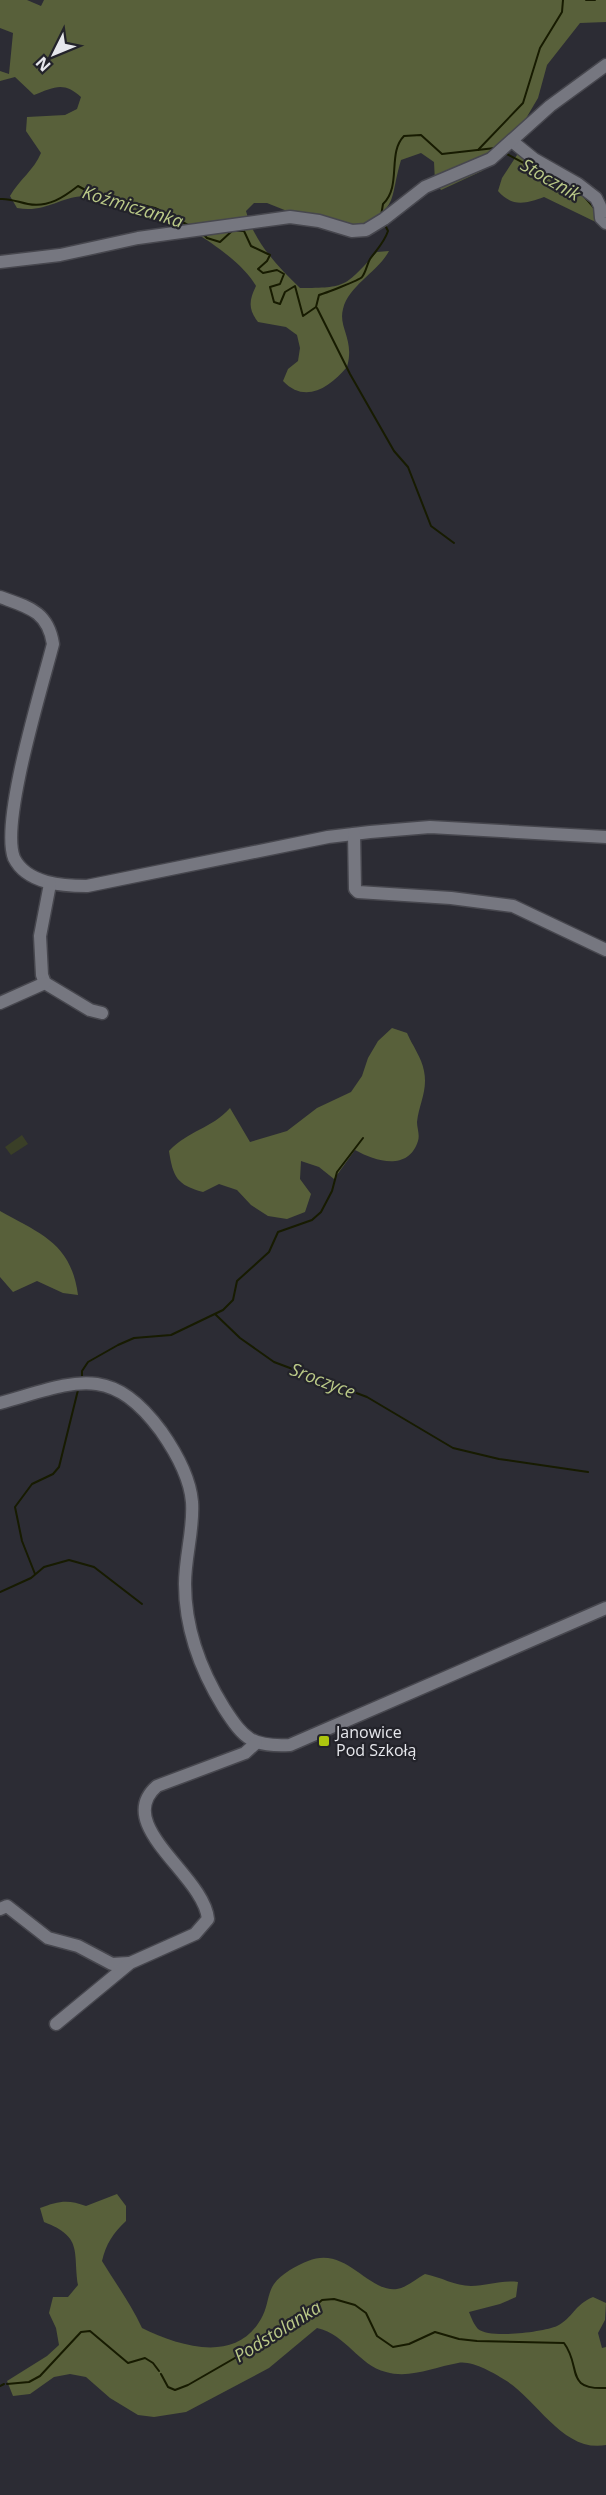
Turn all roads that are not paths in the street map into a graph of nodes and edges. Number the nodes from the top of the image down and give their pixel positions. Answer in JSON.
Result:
{"nodes":[{"id":1,"x":606,"y":65,"type":"edge"},
{"id":2,"x":513,"y":142,"type":"junction"},
{"id":3,"x":606,"y":223,"type":"edge"},
{"id":4,"x":0,"y":262,"type":"edge"},
{"id":5,"x":0,"y":597,"type":"edge"},
{"id":6,"x":354,"y":834,"type":"junction"},
{"id":7,"x":606,"y":837,"type":"edge"},
{"id":8,"x":50,"y":884,"type":"junction"},
{"id":9,"x":606,"y":950,"type":"edge"},
{"id":10,"x":45,"y":983,"type":"junction"},
{"id":11,"x":0,"y":1003,"type":"edge"},
{"id":12,"x":102,"y":1013,"type":"dead end"},
{"id":13,"x":0,"y":1403,"type":"edge"},
{"id":14,"x":606,"y":1608,"type":"edge"},
{"id":15,"x":256,"y":1743,"type":"junction"},
{"id":16,"x":0,"y":1909,"type":"edge"},
{"id":17,"x":130,"y":1963,"type":"junction"},
{"id":18,"x":56,"y":2024,"type":"dead end"}],
"edges":[{"from":1,"to":2,"type":"street"},
{"from":2,"to":3,"type":"street"},
{"from":2,"to":4,"type":"street"},
{"from":5,"to":8,"type":"street"},
{"from":6,"to":7,"type":"street"},
{"from":6,"to":8,"type":"street"},
{"from":6,"to":9,"type":"street"},
{"from":8,"to":10,"type":"street"},
{"from":10,"to":11,"type":"street"},
{"from":10,"to":12,"type":"street"},
{"from":13,"to":15,"type":"street"},
{"from":14,"to":15,"type":"street"},
{"from":15,"to":17,"type":"street"},
{"from":16,"to":17,"type":"street"},
{"from":17,"to":18,"type":"street"}]}
